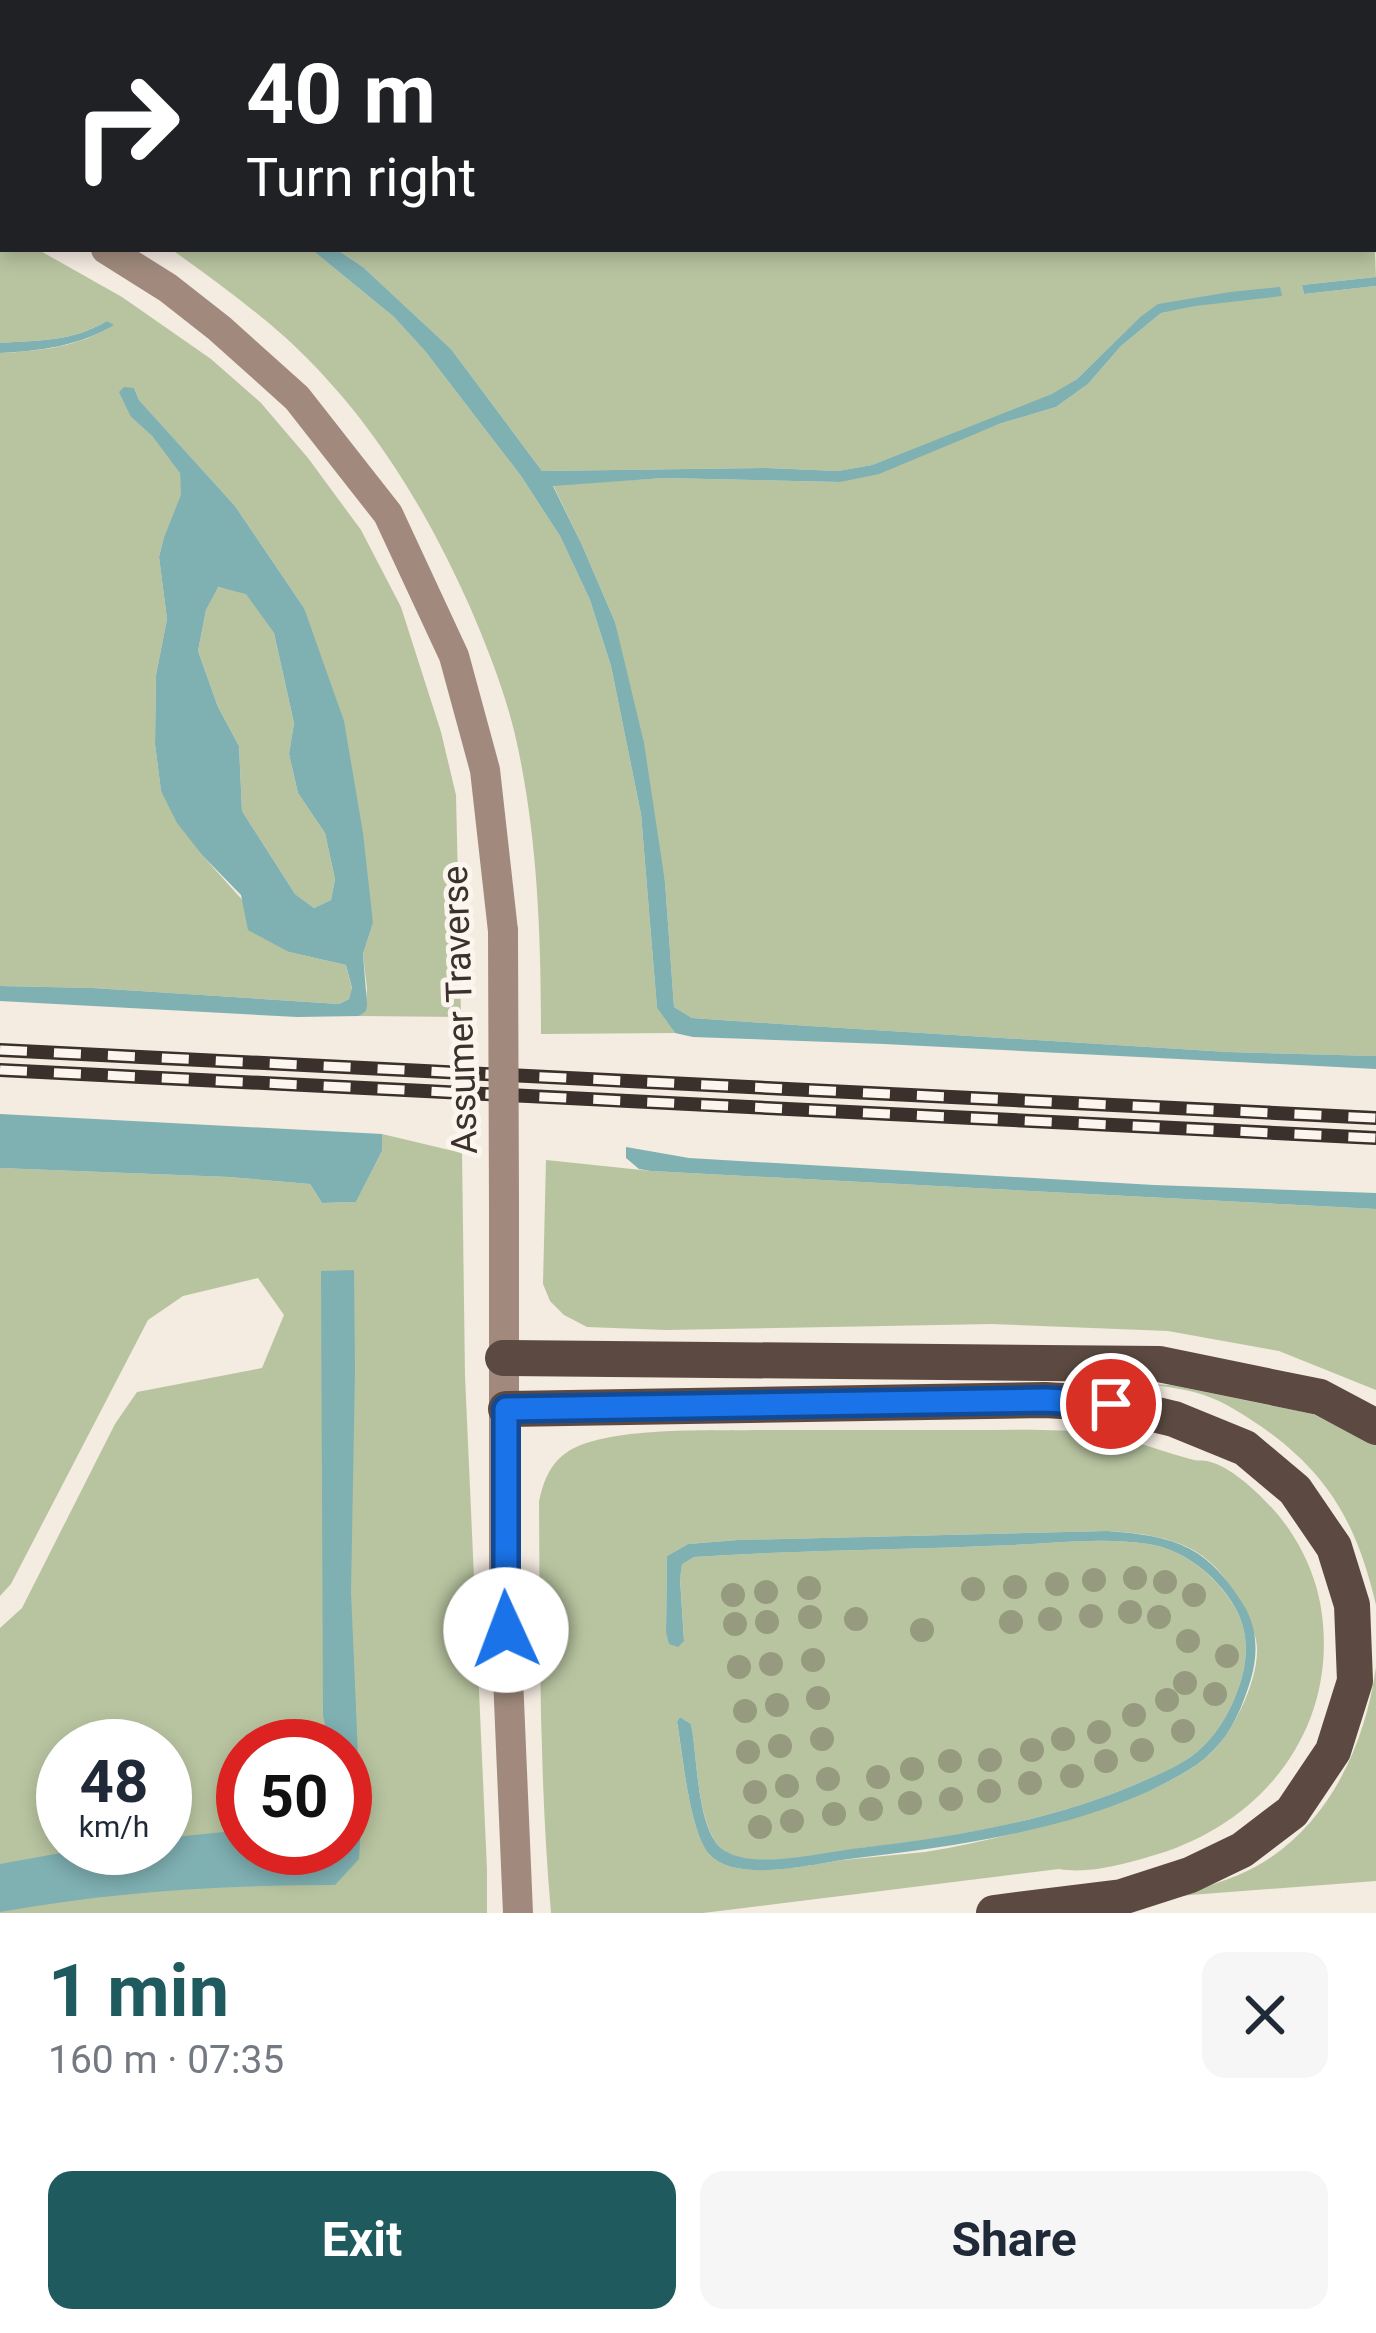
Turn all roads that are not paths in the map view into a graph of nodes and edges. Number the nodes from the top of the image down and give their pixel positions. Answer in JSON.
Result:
{"nodes":[{"id":1,"x":111,"y":252,"type":"edge"},
{"id":2,"x":503,"y":1358,"type":"junction"},
{"id":3,"x":506,"y":1409,"type":"junction"},
{"id":4,"x":1376,"y":1427,"type":"edge"},
{"id":5,"x":518,"y":1913,"type":"edge"},
{"id":6,"x":994,"y":1913,"type":"edge"}],
"edges":[{"from":1,"to":2,"type":"main road","name":"Assumer Traverse","bridge":true},
{"from":2,"to":3,"type":"main road","name":"Assumer Traverse"},
{"from":2,"to":4,"type":"highway"},
{"from":3,"to":5,"type":"main road","name":"Assumer Traverse"},
{"from":3,"to":6,"type":"highway"}]}
